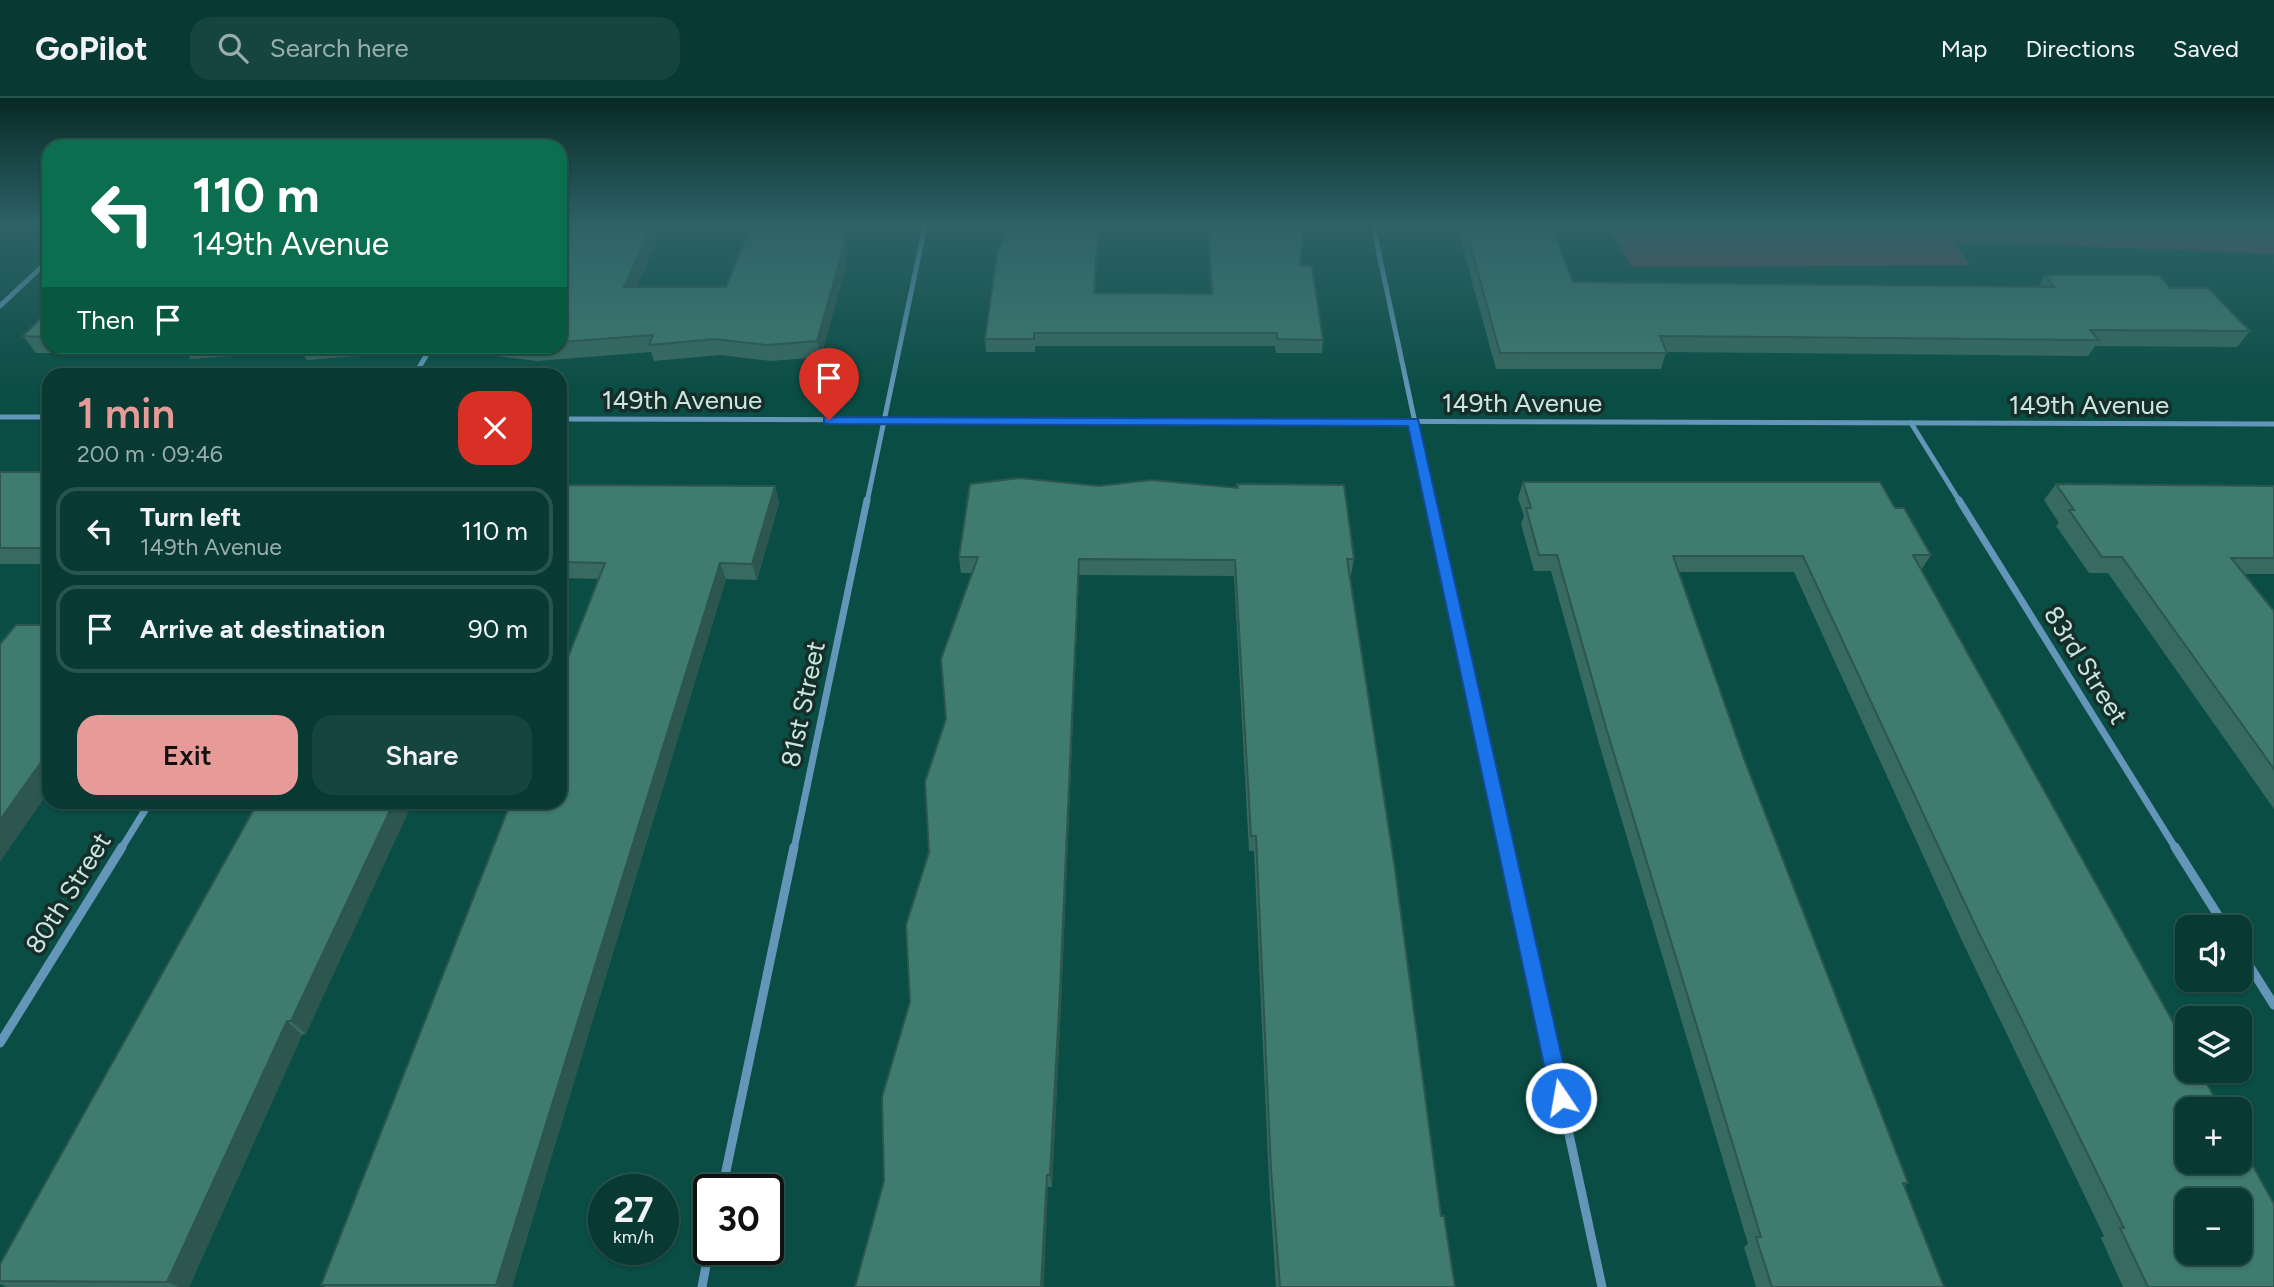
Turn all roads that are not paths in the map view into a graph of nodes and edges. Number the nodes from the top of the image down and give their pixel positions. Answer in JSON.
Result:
{"nodes":[{"id":1,"x":26,"y":281,"type":"edge"},
{"id":2,"x":913,"y":281,"type":"edge"},
{"id":3,"x":1385,"y":281,"type":"edge"},
{"id":4,"x":0,"y":306,"type":"edge"},
{"id":5,"x":0,"y":417,"type":"edge"},
{"id":6,"x":42,"y":417,"type":"edge"},
{"id":7,"x":567,"y":419,"type":"edge"},
{"id":8,"x":884,"y":420,"type":"junction"},
{"id":9,"x":1414,"y":422,"type":"junction"},
{"id":10,"x":1911,"y":424,"type":"junction"},
{"id":11,"x":2274,"y":424,"type":"edge"},
{"id":12,"x":146,"y":809,"type":"edge"},
{"id":13,"x":2218,"y":915,"type":"edge"},
{"id":14,"x":2252,"y":970,"type":"edge"},
{"id":15,"x":2274,"y":1005,"type":"edge"},
{"id":16,"x":0,"y":1043,"type":"edge"},
{"id":17,"x":725,"y":1174,"type":"edge"},
{"id":18,"x":706,"y":1265,"type":"edge"},
{"id":19,"x":702,"y":1287,"type":"edge"},
{"id":20,"x":1602,"y":1287,"type":"edge"}],
"edges":[{"from":1,"to":4,"type":"street"},
{"from":2,"to":8,"type":"street","name":"81st Street"},
{"from":3,"to":9,"type":"street"},
{"from":5,"to":6,"type":"street"},
{"from":7,"to":8,"type":"street","name":"149th Avenue"},
{"from":8,"to":9,"type":"street","name":"149th Avenue"},
{"from":8,"to":17,"type":"street","name":"81st Street"},
{"from":9,"to":10,"type":"street","name":"149th Avenue"},
{"from":9,"to":20,"type":"street"},
{"from":10,"to":11,"type":"street","name":"149th Avenue"},
{"from":10,"to":13,"type":"street","name":"83rd Street"},
{"from":12,"to":16,"type":"street","name":"80th Street"},
{"from":14,"to":15,"type":"street"},
{"from":18,"to":19,"type":"street"}]}
